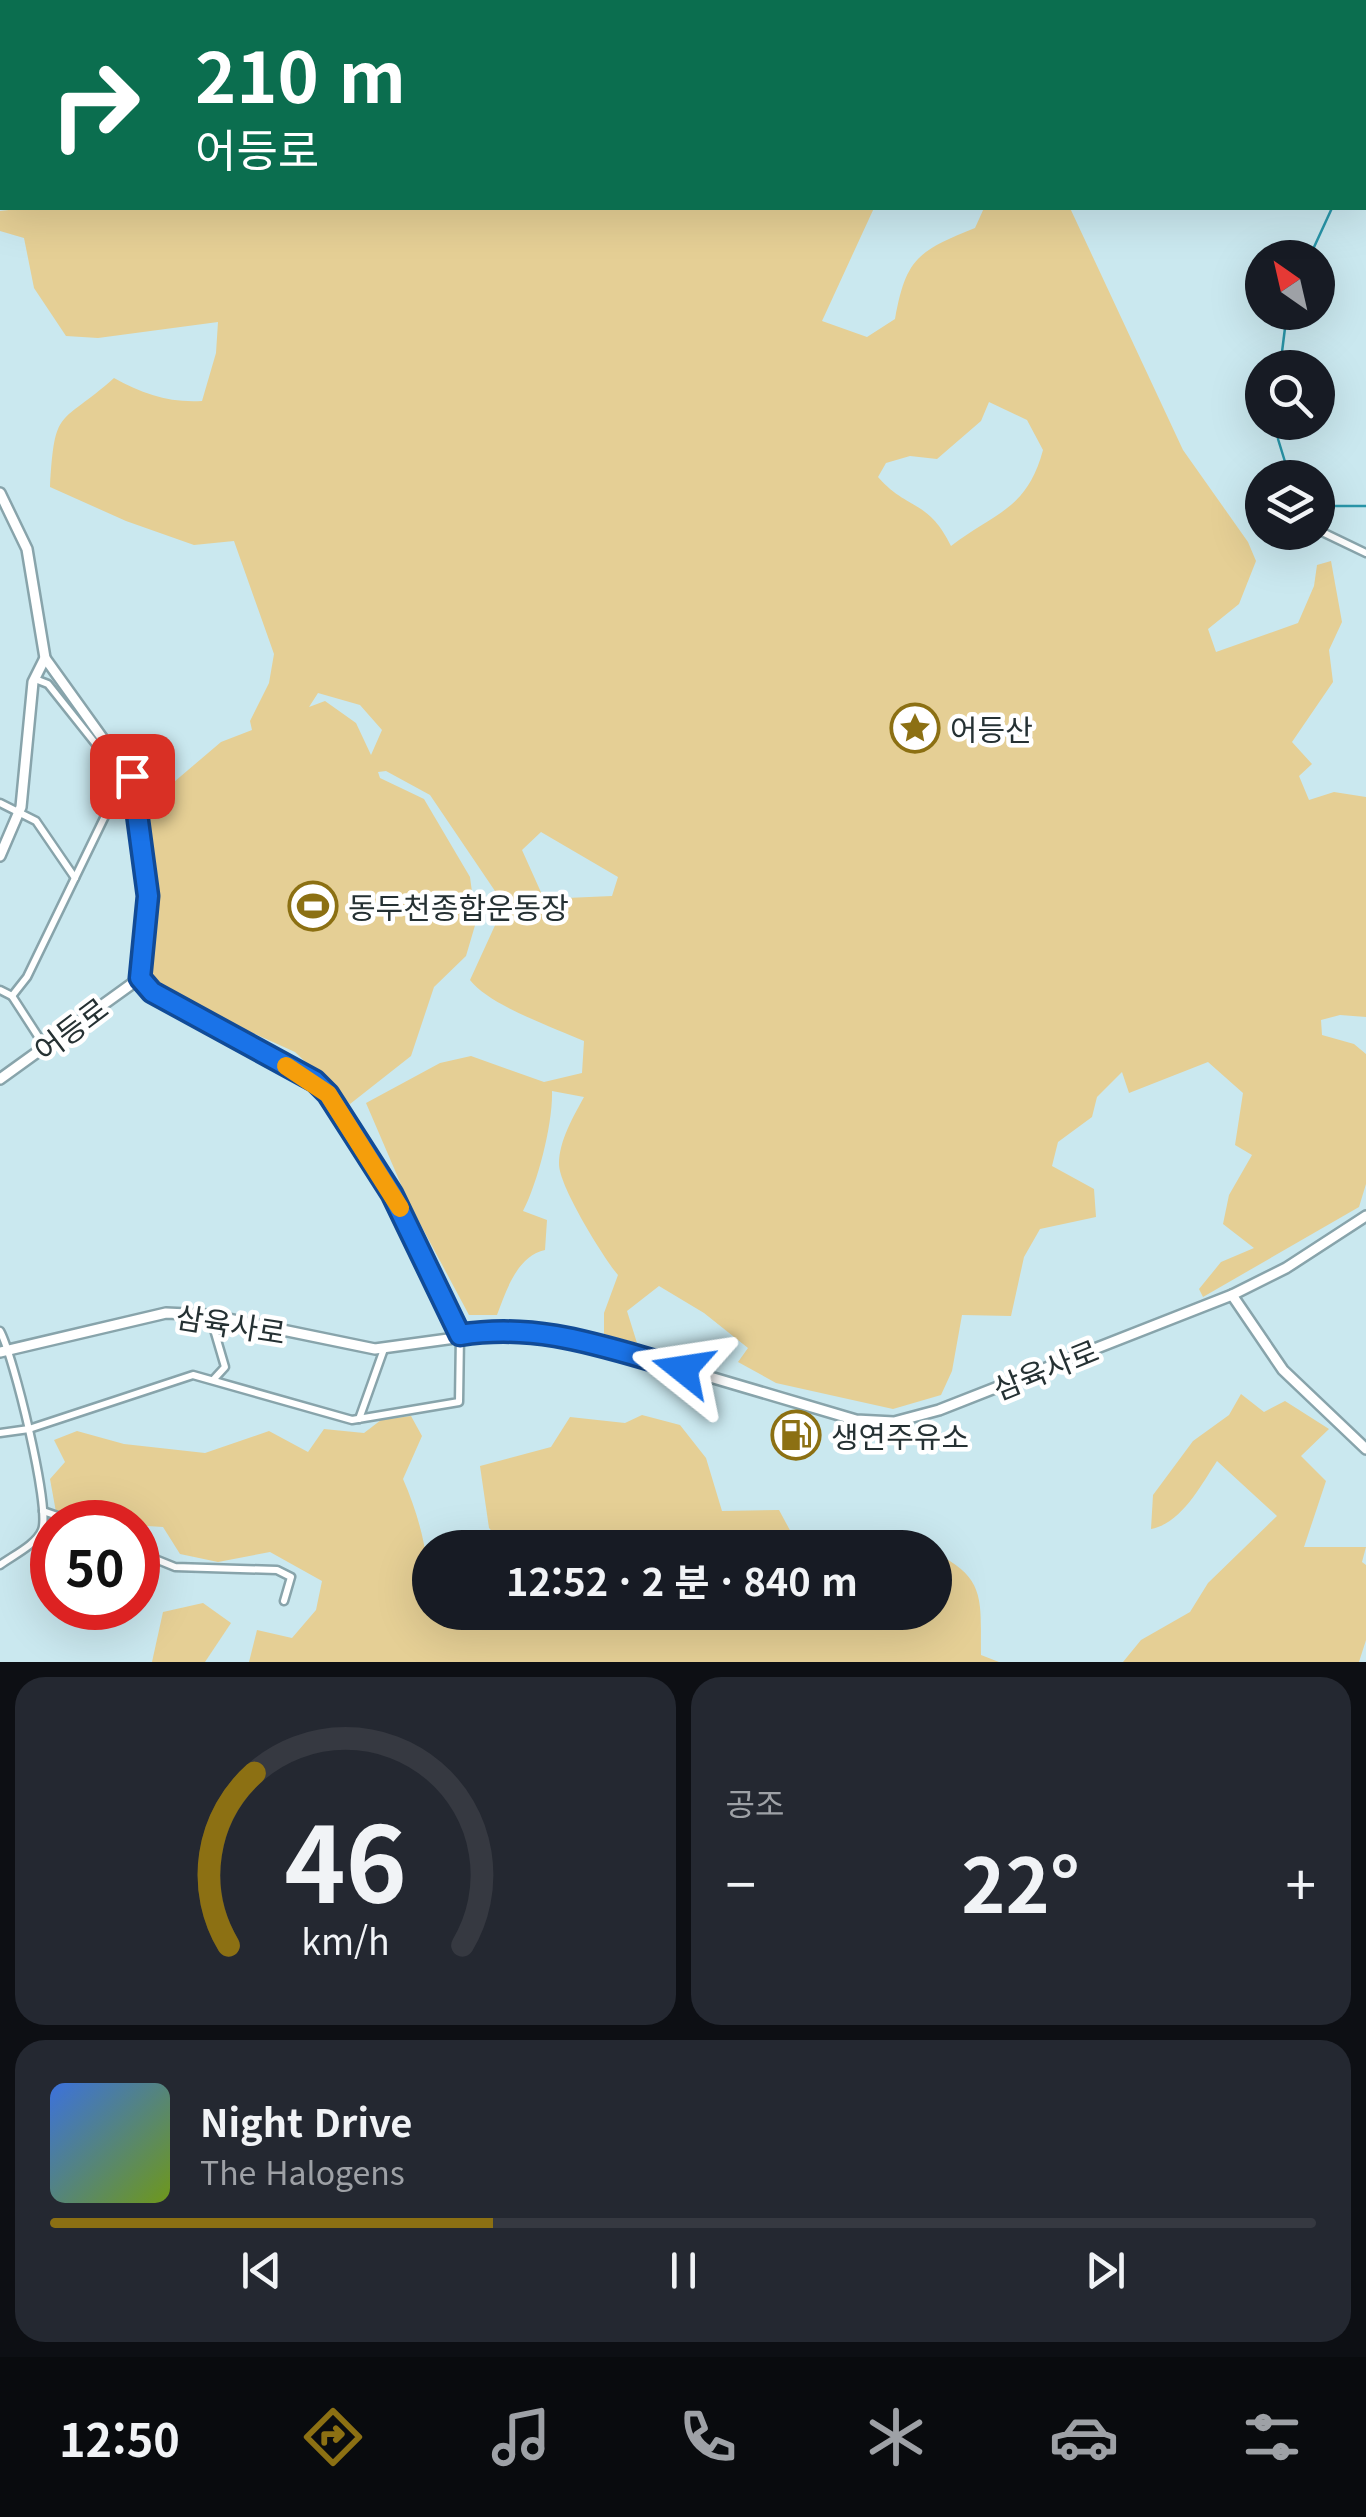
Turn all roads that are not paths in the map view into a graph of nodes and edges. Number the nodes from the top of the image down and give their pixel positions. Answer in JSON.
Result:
{"nodes":[{"id":1,"x":0,"y":492,"type":"edge"},
{"id":2,"x":1335,"y":538,"type":"edge"},
{"id":3,"x":1366,"y":553,"type":"edge"},
{"id":4,"x":45,"y":658,"type":"junction"},
{"id":5,"x":35,"y":680,"type":"junction"},
{"id":6,"x":0,"y":803,"type":"edge"},
{"id":7,"x":20,"y":812,"type":"junction"},
{"id":8,"x":0,"y":856,"type":"edge"},
{"id":9,"x":74,"y":878,"type":"junction"},
{"id":10,"x":140,"y":978,"type":"junction"},
{"id":11,"x":0,"y":990,"type":"edge"},
{"id":12,"x":12,"y":996,"type":"junction"},
{"id":13,"x":46,"y":1048,"type":"junction"},
{"id":14,"x":0,"y":1079,"type":"edge"},
{"id":15,"x":1366,"y":1216,"type":"edge"},
{"id":16,"x":1232,"y":1294,"type":"junction"},
{"id":17,"x":210,"y":1315,"type":"junction"},
{"id":18,"x":0,"y":1330,"type":"edge"},
{"id":19,"x":460,"y":1335,"type":"junction"},
{"id":20,"x":384,"y":1349,"type":"junction"},
{"id":21,"x":4,"y":1351,"type":"edge"},
{"id":22,"x":214,"y":1379,"type":"junction"},
{"id":23,"x":359,"y":1420,"type":"junction"},
{"id":24,"x":29,"y":1429,"type":"junction"},
{"id":25,"x":0,"y":1433,"type":"edge"},
{"id":26,"x":1366,"y":1449,"type":"edge"},
{"id":27,"x":40,"y":1500,"type":"edge"},
{"id":28,"x":30,"y":1543,"type":"edge"},
{"id":29,"x":160,"y":1561,"type":"edge"},
{"id":30,"x":0,"y":1564,"type":"edge"},
{"id":31,"x":284,"y":1601,"type":"dead end"}],
"edges":[{"from":1,"to":4,"type":"street"},
{"from":2,"to":3,"type":"street"},
{"from":4,"to":5,"type":"street"},
{"from":4,"to":10,"type":"street","name":"어등로"},
{"from":5,"to":7,"type":"street"},
{"from":5,"to":9,"type":"street"},
{"from":6,"to":7,"type":"street"},
{"from":7,"to":8,"type":"street"},
{"from":7,"to":9,"type":"street"},
{"from":9,"to":12,"type":"street"},
{"from":10,"to":13,"type":"street","name":"어등로"},
{"from":10,"to":19,"type":"street","name":"어등로"},
{"from":11,"to":12,"type":"street"},
{"from":12,"to":13,"type":"street"},
{"from":13,"to":14,"type":"street","name":"어등로"},
{"from":15,"to":16,"type":"street","name":"삼육사로"},
{"from":16,"to":19,"type":"street","name":"삼육사로"},
{"from":16,"to":26,"type":"street"},
{"from":17,"to":20,"type":"street","name":"삼육사로"},
{"from":17,"to":21,"type":"street","name":"삼육사로"},
{"from":17,"to":22,"type":"street"},
{"from":18,"to":21,"type":"street"},
{"from":19,"to":20,"type":"street","name":"삼육사로"},
{"from":19,"to":23,"type":"street"},
{"from":20,"to":23,"type":"street"},
{"from":21,"to":24,"type":"street"},
{"from":22,"to":23,"type":"street"},
{"from":22,"to":24,"type":"street"},
{"from":24,"to":25,"type":"street"},
{"from":24,"to":27,"type":"street"},
{"from":28,"to":30,"type":"street"},
{"from":29,"to":31,"type":"street"}]}
